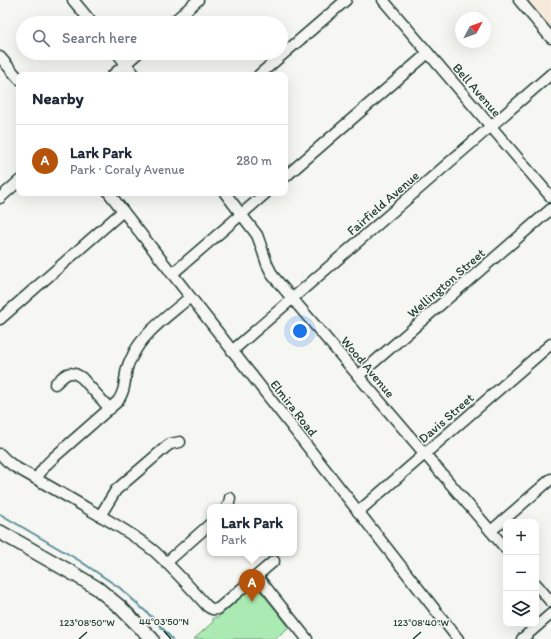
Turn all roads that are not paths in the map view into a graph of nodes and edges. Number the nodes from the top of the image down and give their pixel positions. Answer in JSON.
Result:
{"nodes":[{"id":1,"x":73,"y":0,"type":"edge"},
{"id":2,"x":198,"y":0,"type":"edge"},
{"id":3,"x":346,"y":0,"type":"edge"},
{"id":4,"x":383,"y":0,"type":"edge"},
{"id":5,"x":519,"y":0,"type":"edge"},
{"id":6,"x":86,"y":16,"type":"edge"},
{"id":7,"x":180,"y":16,"type":"edge"},
{"id":8,"x":551,"y":38,"type":"edge"},
{"id":9,"x":288,"y":50,"type":"edge"},
{"id":10,"x":428,"y":53,"type":"junction"},
{"id":11,"x":0,"y":56,"type":"edge"},
{"id":12,"x":123,"y":60,"type":"edge"},
{"id":13,"x":130,"y":60,"type":"edge"},
{"id":14,"x":276,"y":60,"type":"edge"},
{"id":15,"x":126,"y":63,"type":"junction"},
{"id":16,"x":116,"y":72,"type":"edge"},
{"id":17,"x":133,"y":72,"type":"edge"},
{"id":18,"x":262,"y":72,"type":"edge"},
{"id":19,"x":551,"y":74,"type":"edge"},
{"id":20,"x":16,"y":75,"type":"edge"},
{"id":21,"x":492,"y":126,"type":"junction"},
{"id":22,"x":288,"y":174,"type":"edge"},
{"id":23,"x":16,"y":184,"type":"edge"},
{"id":24,"x":111,"y":196,"type":"edge"},
{"id":25,"x":227,"y":196,"type":"edge"},
{"id":26,"x":262,"y":196,"type":"edge"},
{"id":27,"x":551,"y":197,"type":"edge"},
{"id":28,"x":0,"y":198,"type":"edge"},
{"id":29,"x":551,"y":208,"type":"edge"},
{"id":30,"x":123,"y":211,"type":"junction"},
{"id":31,"x":241,"y":214,"type":"junction"},
{"id":32,"x":172,"y":274,"type":"junction"},
{"id":33,"x":190,"y":297,"type":"junction"},
{"id":34,"x":292,"y":299,"type":"junction"},
{"id":35,"x":0,"y":319,"type":"edge"},
{"id":36,"x":551,"y":344,"type":"edge"},
{"id":37,"x":232,"y":351,"type":"junction"},
{"id":38,"x":358,"y":376,"type":"junction"},
{"id":39,"x":55,"y":384,"type":"dead end"},
{"id":40,"x":110,"y":409,"type":"junction"},
{"id":41,"x":180,"y":442,"type":"dead end"},
{"id":42,"x":0,"y":454,"type":"edge"},
{"id":43,"x":424,"y":454,"type":"junction"},
{"id":44,"x":36,"y":479,"type":"junction"},
{"id":45,"x":551,"y":479,"type":"edge"},
{"id":46,"x":358,"y":512,"type":"junction"},
{"id":47,"x":100,"y":516,"type":"junction"},
{"id":48,"x":207,"y":527,"type":"edge"},
{"id":49,"x":491,"y":531,"type":"junction"},
{"id":50,"x":0,"y":532,"type":"edge"},
{"id":51,"x":503,"y":545,"type":"edge"},
{"id":52,"x":274,"y":561,"type":"dead end"},
{"id":53,"x":166,"y":563,"type":"junction"},
{"id":54,"x":257,"y":576,"type":"junction"},
{"id":55,"x":539,"y":588,"type":"edge"},
{"id":56,"x":551,"y":602,"type":"edge"},
{"id":57,"x":551,"y":614,"type":"edge"},
{"id":58,"x":152,"y":639,"type":"edge"},
{"id":59,"x":307,"y":639,"type":"edge"},
{"id":60,"x":458,"y":639,"type":"edge"},
{"id":61,"x":522,"y":639,"type":"edge"}],
"edges":[{"from":1,"to":6,"type":"street"},
{"from":2,"to":7,"type":"street"},
{"from":3,"to":9,"type":"street"},
{"from":4,"to":10,"type":"street","name":"Bell Avenue"},
{"from":5,"to":8,"type":"street"},
{"from":10,"to":21,"type":"street","name":"Bell Avenue"},
{"from":10,"to":22,"type":"street"},
{"from":11,"to":20,"type":"street"},
{"from":12,"to":15,"type":"street"},
{"from":13,"to":15,"type":"street"},
{"from":14,"to":18,"type":"street"},
{"from":15,"to":16,"type":"street"},
{"from":15,"to":17,"type":"street"},
{"from":19,"to":21,"type":"street","name":"Fairfield Avenue"},
{"from":21,"to":27,"type":"street","name":"Bell Avenue"},
{"from":21,"to":34,"type":"street","name":"Fairfield Avenue"},
{"from":23,"to":28,"type":"street"},
{"from":24,"to":30,"type":"street","name":"Elmira Road"},
{"from":25,"to":31,"type":"street","name":"Wood Avenue"},
{"from":26,"to":31,"type":"street"},
{"from":29,"to":38,"type":"street","name":"Wellington Street"},
{"from":30,"to":32,"type":"street","name":"Elmira Road"},
{"from":30,"to":35,"type":"street"},
{"from":31,"to":32,"type":"street"},
{"from":31,"to":34,"type":"street","name":"Wood Avenue"},
{"from":32,"to":33,"type":"street","name":"Elmira Road"},
{"from":33,"to":37,"type":"street","name":"Elmira Road"},
{"from":33,"to":40,"type":"street"},
{"from":34,"to":37,"type":"street","name":"Fairfield Avenue"},
{"from":34,"to":38,"type":"street","name":"Wood Avenue"},
{"from":36,"to":43,"type":"street","name":"Davis Street"},
{"from":37,"to":46,"type":"street","name":"Elmira Road"},
{"from":38,"to":43,"type":"street","name":"Wood Avenue"},
{"from":39,"to":40,"type":"street"},
{"from":40,"to":44,"type":"street"},
{"from":41,"to":47,"type":"street"},
{"from":42,"to":44,"type":"street"},
{"from":43,"to":46,"type":"street","name":"Davis Street"},
{"from":43,"to":49,"type":"street","name":"Wood Avenue"},
{"from":44,"to":47,"type":"street"},
{"from":45,"to":49,"type":"street"},
{"from":46,"to":60,"type":"street","name":"Elmira Road"},
{"from":47,"to":53,"type":"street"},
{"from":48,"to":53,"type":"street"},
{"from":49,"to":51,"type":"street","name":"Wood Avenue"},
{"from":50,"to":58,"type":"main road"},
{"from":52,"to":54,"type":"street"},
{"from":53,"to":54,"type":"street"},
{"from":54,"to":59,"type":"street"},
{"from":55,"to":56,"type":"street"},
{"from":57,"to":61,"type":"street"}]}
